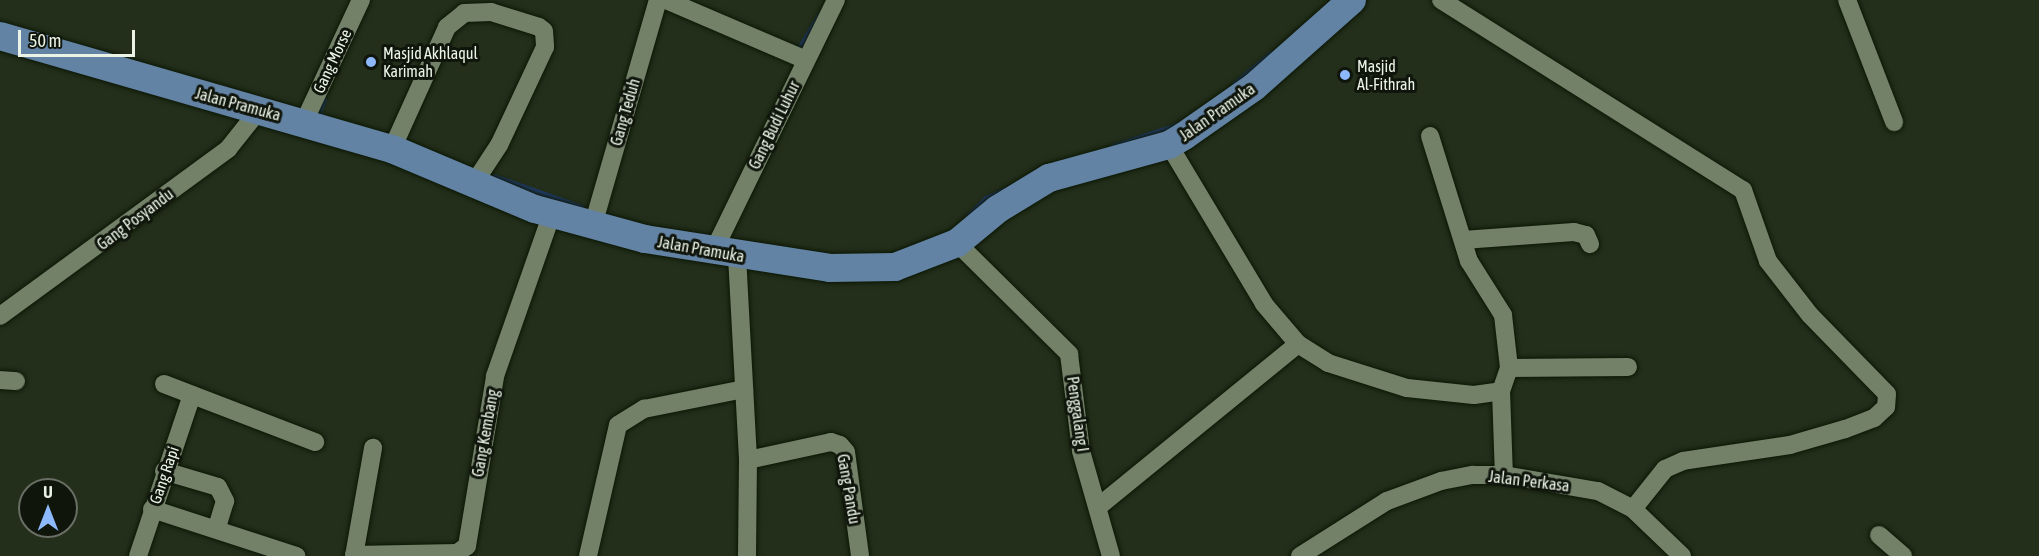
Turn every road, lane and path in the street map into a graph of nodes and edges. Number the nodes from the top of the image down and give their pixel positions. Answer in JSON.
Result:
{"nodes":[{"id":1,"x":361,"y":0,"type":"edge"},
{"id":2,"x":658,"y":0,"type":"edge"},
{"id":3,"x":666,"y":0,"type":"edge"},
{"id":4,"x":836,"y":0,"type":"edge"},
{"id":5,"x":1352,"y":0,"type":"edge"},
{"id":6,"x":1441,"y":0,"type":"edge"},
{"id":7,"x":1847,"y":0,"type":"edge"},
{"id":8,"x":465,"y":7,"type":"edge"},
{"id":9,"x":0,"y":36,"type":"edge"},
{"id":10,"x":806,"y":60,"type":"junction"},
{"id":11,"x":259,"y":110,"type":"junction"},
{"id":12,"x":304,"y":122,"type":"junction"},
{"id":13,"x":1894,"y":122,"type":"dead end"},
{"id":14,"x":1430,"y":136,"type":"dead end"},
{"id":15,"x":1169,"y":145,"type":"junction"},
{"id":16,"x":392,"y":149,"type":"junction"},
{"id":17,"x":474,"y":183,"type":"junction"},
{"id":18,"x":552,"y":213,"type":"junction"},
{"id":19,"x":593,"y":225,"type":"junction"},
{"id":20,"x":1463,"y":240,"type":"junction"},
{"id":21,"x":957,"y":243,"type":"junction"},
{"id":22,"x":1590,"y":244,"type":"dead end"},
{"id":23,"x":725,"y":253,"type":"junction"},
{"id":24,"x":0,"y":316,"type":"edge"},
{"id":25,"x":1298,"y":344,"type":"junction"},
{"id":26,"x":1628,"y":367,"type":"dead end"},
{"id":27,"x":1509,"y":368,"type":"junction"},
{"id":28,"x":164,"y":384,"type":"dead end"},
{"id":29,"x":744,"y":389,"type":"junction"},
{"id":30,"x":1501,"y":391,"type":"junction"},
{"id":31,"x":192,"y":395,"type":"junction"},
{"id":32,"x":315,"y":442,"type":"dead end"},
{"id":33,"x":373,"y":448,"type":"dead end"},
{"id":34,"x":748,"y":460,"type":"junction"},
{"id":35,"x":164,"y":471,"type":"junction"},
{"id":36,"x":1504,"y":475,"type":"junction"},
{"id":37,"x":1098,"y":507,"type":"junction"},
{"id":38,"x":152,"y":509,"type":"junction"},
{"id":39,"x":1633,"y":509,"type":"junction"},
{"id":40,"x":217,"y":528,"type":"junction"},
{"id":41,"x":1879,"y":535,"type":"dead end"},
{"id":42,"x":1303,"y":555,"type":"edge"},
{"id":43,"x":138,"y":556,"type":"edge"},
{"id":44,"x":297,"y":556,"type":"edge"},
{"id":45,"x":354,"y":556,"type":"edge"},
{"id":46,"x":588,"y":556,"type":"edge"},
{"id":47,"x":747,"y":556,"type":"edge"},
{"id":48,"x":860,"y":556,"type":"edge"},
{"id":49,"x":1111,"y":556,"type":"edge"},
{"id":50,"x":1682,"y":556,"type":"edge"},
{"id":51,"x":1904,"y":556,"type":"edge"}],
"edges":[{"from":1,"to":12,"type":"street","name":"Gang Morse"},
{"from":2,"to":19,"type":"street","name":"Gang Teduh"},
{"from":3,"to":10,"type":"street"},
{"from":4,"to":10,"type":"street","name":"Gang Budi Luhur"},
{"from":5,"to":15,"type":"main road","name":"Jalan Pramuka"},
{"from":6,"to":39,"type":"street"},
{"from":7,"to":13,"type":"street"},
{"from":8,"to":16,"type":"street"},
{"from":8,"to":17,"type":"street"},
{"from":9,"to":11,"type":"main road","name":"Jalan Pramuka"},
{"from":10,"to":23,"type":"street","name":"Gang Budi Luhur"},
{"from":11,"to":12,"type":"main road","name":"Jalan Pramuka"},
{"from":11,"to":24,"type":"street","name":"Gang Posyandu"},
{"from":12,"to":16,"type":"main road","name":"Jalan Pramuka"},
{"from":14,"to":20,"type":"street"},
{"from":15,"to":21,"type":"main road","name":"Jalan Pramuka"},
{"from":15,"to":25,"type":"street"},
{"from":16,"to":17,"type":"main road","name":"Jalan Pramuka"},
{"from":17,"to":18,"type":"main road","name":"Jalan Pramuka"},
{"from":18,"to":19,"type":"main road","name":"Jalan Pramuka"},
{"from":18,"to":45,"type":"street","name":"Gang Kembang"},
{"from":19,"to":23,"type":"main road","name":"Jalan Pramuka"},
{"from":20,"to":22,"type":"street"},
{"from":20,"to":27,"type":"street"},
{"from":21,"to":23,"type":"main road","name":"Jalan Pramuka"},
{"from":21,"to":37,"type":"street","name":"Penggalang I"},
{"from":23,"to":29,"type":"street"},
{"from":25,"to":30,"type":"street"},
{"from":25,"to":37,"type":"street"},
{"from":26,"to":27,"type":"street"},
{"from":27,"to":30,"type":"street"},
{"from":28,"to":31,"type":"street"},
{"from":29,"to":34,"type":"street"},
{"from":29,"to":46,"type":"street"},
{"from":30,"to":36,"type":"street"},
{"from":31,"to":32,"type":"street"},
{"from":31,"to":35,"type":"street","name":"Gang Rapi"},
{"from":33,"to":45,"type":"street"},
{"from":34,"to":47,"type":"street"},
{"from":34,"to":48,"type":"street","name":"Gang Pandu"},
{"from":35,"to":38,"type":"street","name":"Gang Rapi"},
{"from":35,"to":40,"type":"street"},
{"from":36,"to":39,"type":"street","name":"Jalan Perkasa"},
{"from":36,"to":42,"type":"street","name":"Jalan Perkasa"},
{"from":37,"to":49,"type":"street","name":"Penggalang I"},
{"from":38,"to":40,"type":"street"},
{"from":38,"to":43,"type":"street","name":"Gang Rapi"},
{"from":39,"to":50,"type":"street","name":"Jalan Perkasa"},
{"from":40,"to":44,"type":"street"},
{"from":41,"to":51,"type":"street"}]}
